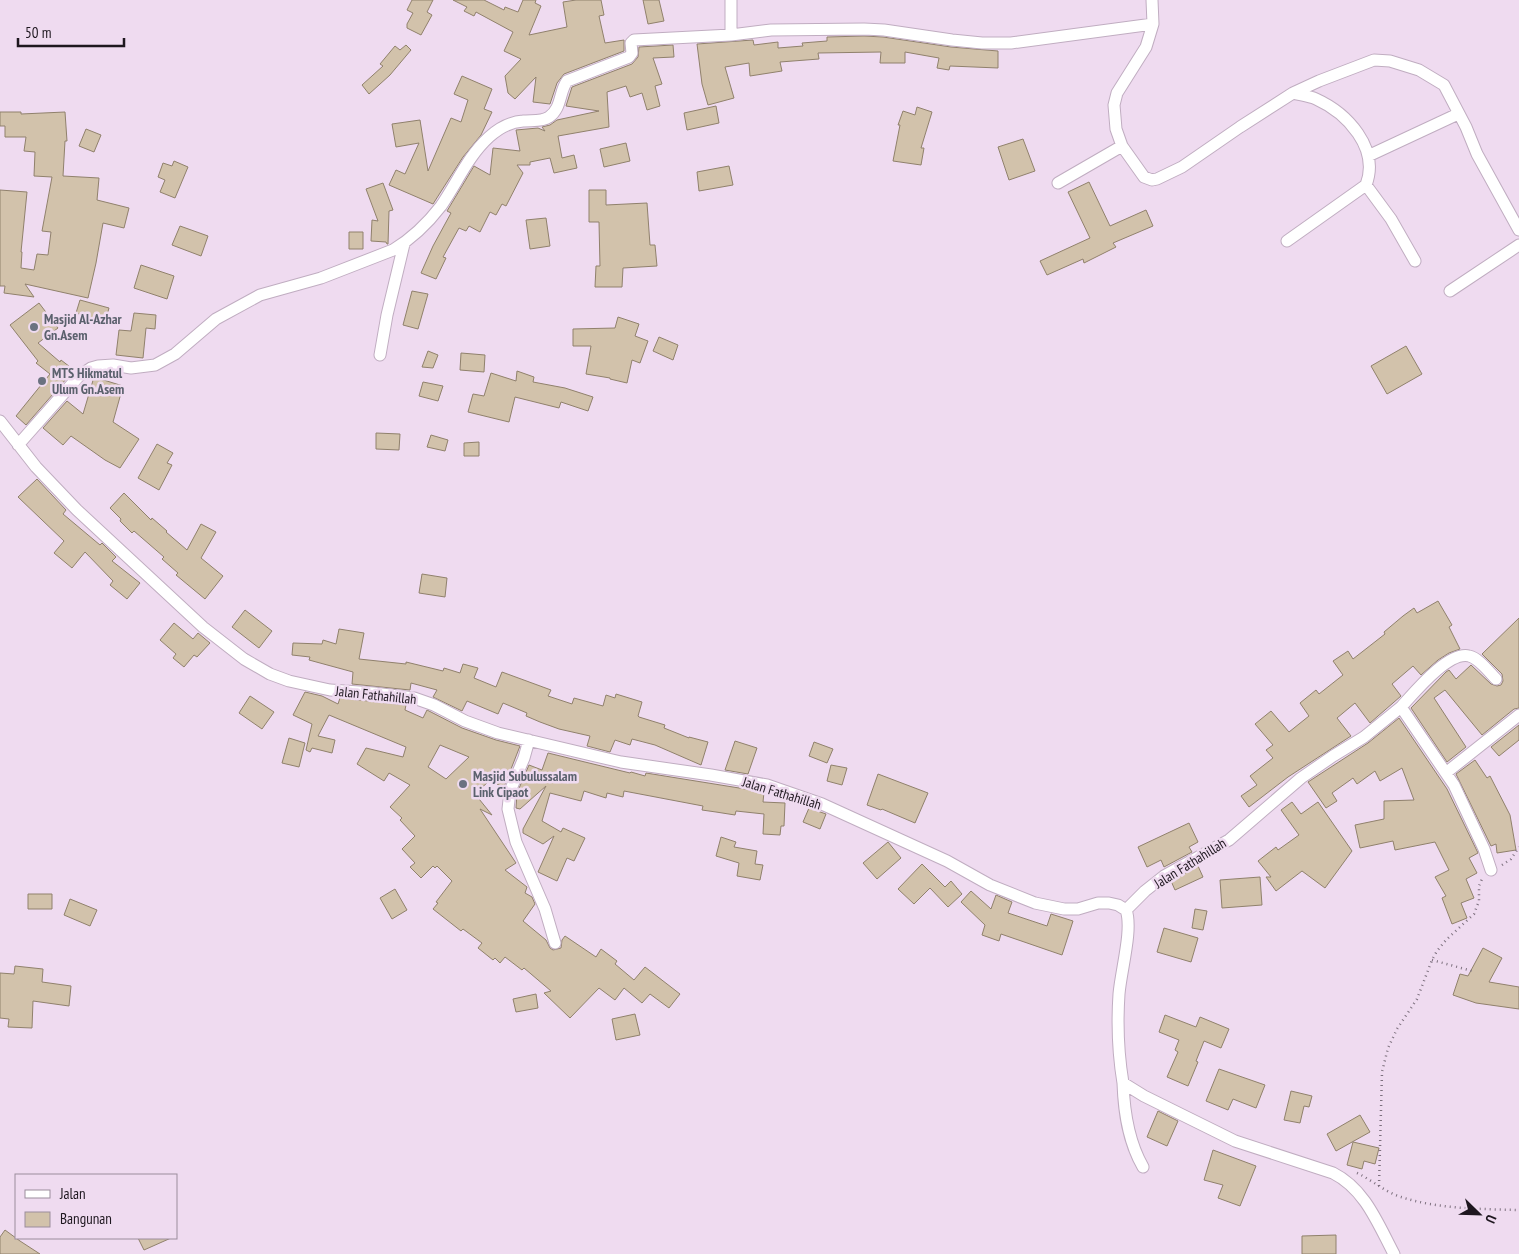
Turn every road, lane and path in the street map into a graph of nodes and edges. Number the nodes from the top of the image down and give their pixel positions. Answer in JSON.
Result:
{"nodes":[{"id":1,"x":731,"y":0,"type":"edge"},
{"id":2,"x":1152,"y":0,"type":"edge"},
{"id":3,"x":1153,"y":24,"type":"junction"},
{"id":4,"x":731,"y":35,"type":"junction"},
{"id":5,"x":1293,"y":93,"type":"junction"},
{"id":6,"x":1458,"y":114,"type":"junction"},
{"id":7,"x":1122,"y":146,"type":"junction"},
{"id":8,"x":1368,"y":156,"type":"junction"},
{"id":9,"x":1058,"y":183,"type":"dead end"},
{"id":10,"x":1366,"y":185,"type":"junction"},
{"id":11,"x":1519,"y":230,"type":"edge"},
{"id":12,"x":1287,"y":241,"type":"dead end"},
{"id":13,"x":404,"y":244,"type":"junction"},
{"id":14,"x":1519,"y":245,"type":"edge"},
{"id":15,"x":1415,"y":261,"type":"dead end"},
{"id":16,"x":1450,"y":291,"type":"dead end"},
{"id":17,"x":380,"y":355,"type":"dead end"},
{"id":18,"x":0,"y":421,"type":"edge"},
{"id":19,"x":18,"y":445,"type":"junction"},
{"id":20,"x":1496,"y":679,"type":"dead end"},
{"id":21,"x":1401,"y":707,"type":"junction"},
{"id":22,"x":1519,"y":715,"type":"edge"},
{"id":23,"x":529,"y":740,"type":"junction"},
{"id":24,"x":1447,"y":772,"type":"junction"},
{"id":25,"x":1519,"y":846,"type":"edge"},
{"id":26,"x":1491,"y":870,"type":"junction"},
{"id":27,"x":1126,"y":910,"type":"junction"},
{"id":28,"x":555,"y":943,"type":"dead end"},
{"id":29,"x":1432,"y":960,"type":"junction"},
{"id":30,"x":1472,"y":970,"type":"dead end"},
{"id":31,"x":1123,"y":1082,"type":"junction"},
{"id":32,"x":1143,"y":1167,"type":"dead end"},
{"id":33,"x":1356,"y":1173,"type":"dead end"},
{"id":34,"x":1379,"y":1186,"type":"junction"},
{"id":35,"x":1519,"y":1210,"type":"edge"},
{"id":36,"x":1394,"y":1254,"type":"edge"}],
"edges":[{"from":1,"to":4,"type":"street"},
{"from":2,"to":3,"type":"street"},
{"from":3,"to":4,"type":"street"},
{"from":3,"to":7,"type":"street"},
{"from":4,"to":13,"type":"street"},
{"from":5,"to":6,"type":"street"},
{"from":5,"to":7,"type":"street"},
{"from":5,"to":8,"type":"street"},
{"from":6,"to":8,"type":"street"},
{"from":6,"to":11,"type":"street"},
{"from":7,"to":9,"type":"street"},
{"from":8,"to":10,"type":"street"},
{"from":10,"to":12,"type":"street"},
{"from":10,"to":15,"type":"street"},
{"from":13,"to":17,"type":"street"},
{"from":13,"to":19,"type":"street"},
{"from":14,"to":16,"type":"street"},
{"from":18,"to":19,"type":"street","name":"Jalan Fathahillah"},
{"from":19,"to":23,"type":"street","name":"Jalan Fathahillah"},
{"from":20,"to":21,"type":"street","name":"Jalan Fathahillah"},
{"from":21,"to":24,"type":"street"},
{"from":21,"to":27,"type":"street","name":"Jalan Fathahillah"},
{"from":22,"to":24,"type":"street"},
{"from":23,"to":27,"type":"street","name":"Jalan Fathahillah"},
{"from":23,"to":28,"type":"street"},
{"from":24,"to":26,"type":"street"},
{"from":25,"to":26,"type":"path"},
{"from":26,"to":29,"type":"path"},
{"from":27,"to":31,"type":"street"},
{"from":29,"to":30,"type":"path"},
{"from":29,"to":34,"type":"path"},
{"from":31,"to":32,"type":"street"},
{"from":31,"to":36,"type":"street"},
{"from":33,"to":34,"type":"path"},
{"from":34,"to":35,"type":"path"}]}
